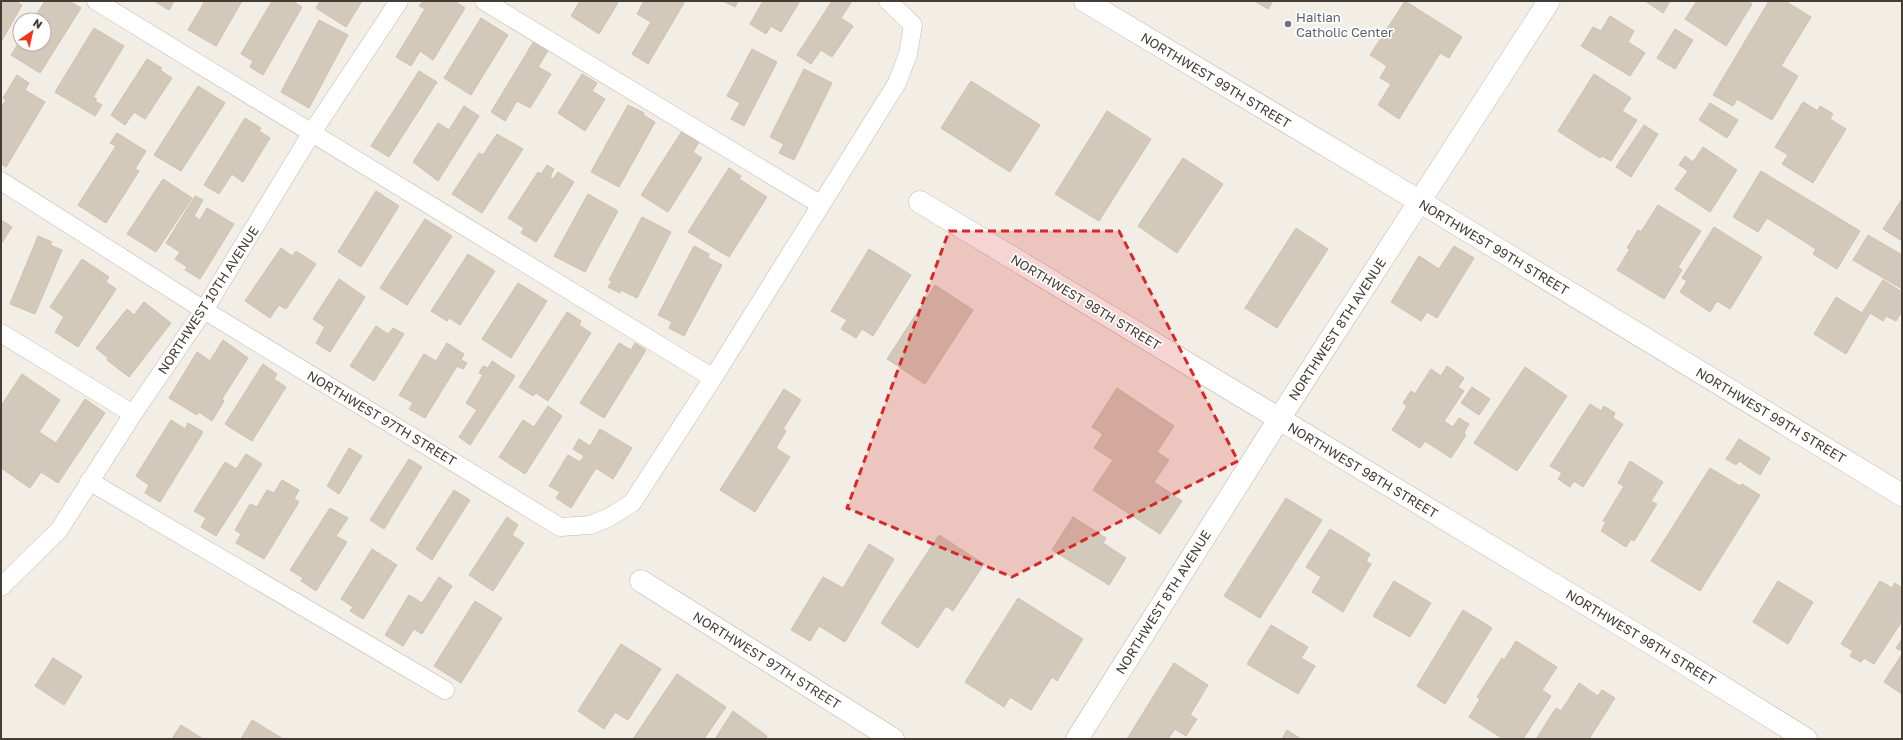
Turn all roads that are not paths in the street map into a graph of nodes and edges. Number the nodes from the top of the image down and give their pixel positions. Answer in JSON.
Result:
{"nodes":[{"id":1,"x":96,"y":1,"type":"edge"},
{"id":2,"x":399,"y":1,"type":"edge"},
{"id":3,"x":484,"y":1,"type":"edge"},
{"id":4,"x":888,"y":1,"type":"edge"},
{"id":5,"x":1085,"y":1,"type":"edge"},
{"id":6,"x":1549,"y":1,"type":"edge"},
{"id":7,"x":312,"y":134,"type":"junction"},
{"id":8,"x":1,"y":181,"type":"edge"},
{"id":9,"x":1419,"y":201,"type":"junction"},
{"id":10,"x":920,"y":202,"type":"dead end"},
{"id":11,"x":821,"y":205,"type":"junction"},
{"id":12,"x":204,"y":310,"type":"junction"},
{"id":13,"x":1,"y":333,"type":"edge"},
{"id":14,"x":712,"y":378,"type":"junction"},
{"id":15,"x":133,"y":414,"type":"junction"},
{"id":16,"x":1279,"y":419,"type":"junction"},
{"id":17,"x":89,"y":481,"type":"junction"},
{"id":18,"x":1902,"y":495,"type":"edge"},
{"id":19,"x":641,"y":582,"type":"dead end"},
{"id":20,"x":1,"y":587,"type":"edge"},
{"id":21,"x":445,"y":690,"type":"dead end"},
{"id":22,"x":893,"y":739,"type":"edge"},
{"id":23,"x":1076,"y":739,"type":"edge"},
{"id":24,"x":1806,"y":739,"type":"edge"}],
"edges":[{"from":1,"to":7,"type":"lane"},
{"from":2,"to":7,"type":"lane","name":"NORTHWEST 10TH AVENUE"},
{"from":3,"to":11,"type":"lane"},
{"from":4,"to":11,"type":"lane"},
{"from":5,"to":9,"type":"street","name":"NORTHWEST 99TH STREET"},
{"from":6,"to":9,"type":"street","name":"NORTHWEST 8TH AVENUE"},
{"from":7,"to":12,"type":"lane","name":"NORTHWEST 10TH AVENUE"},
{"from":7,"to":14,"type":"lane"},
{"from":8,"to":12,"type":"lane","name":"NORTHWEST 97TH STREET"},
{"from":9,"to":16,"type":"street","name":"NORTHWEST 8TH AVENUE"},
{"from":9,"to":18,"type":"street","name":"NORTHWEST 99TH STREET"},
{"from":10,"to":16,"type":"street","name":"NORTHWEST 98TH STREET"},
{"from":11,"to":14,"type":"lane"},
{"from":12,"to":14,"type":"lane","name":"NORTHWEST 97TH STREET"},
{"from":12,"to":15,"type":"lane","name":"NORTHWEST 10TH AVENUE"},
{"from":13,"to":15,"type":"lane"},
{"from":15,"to":17,"type":"lane","name":"NORTHWEST 10TH AVENUE"},
{"from":16,"to":23,"type":"street","name":"NORTHWEST 8TH AVENUE"},
{"from":16,"to":24,"type":"street","name":"NORTHWEST 98TH STREET"},
{"from":17,"to":20,"type":"lane","name":"NORTHWEST 10TH AVENUE"},
{"from":17,"to":21,"type":"lane"},
{"from":19,"to":22,"type":"street","name":"NORTHWEST 97TH STREET"}]}
